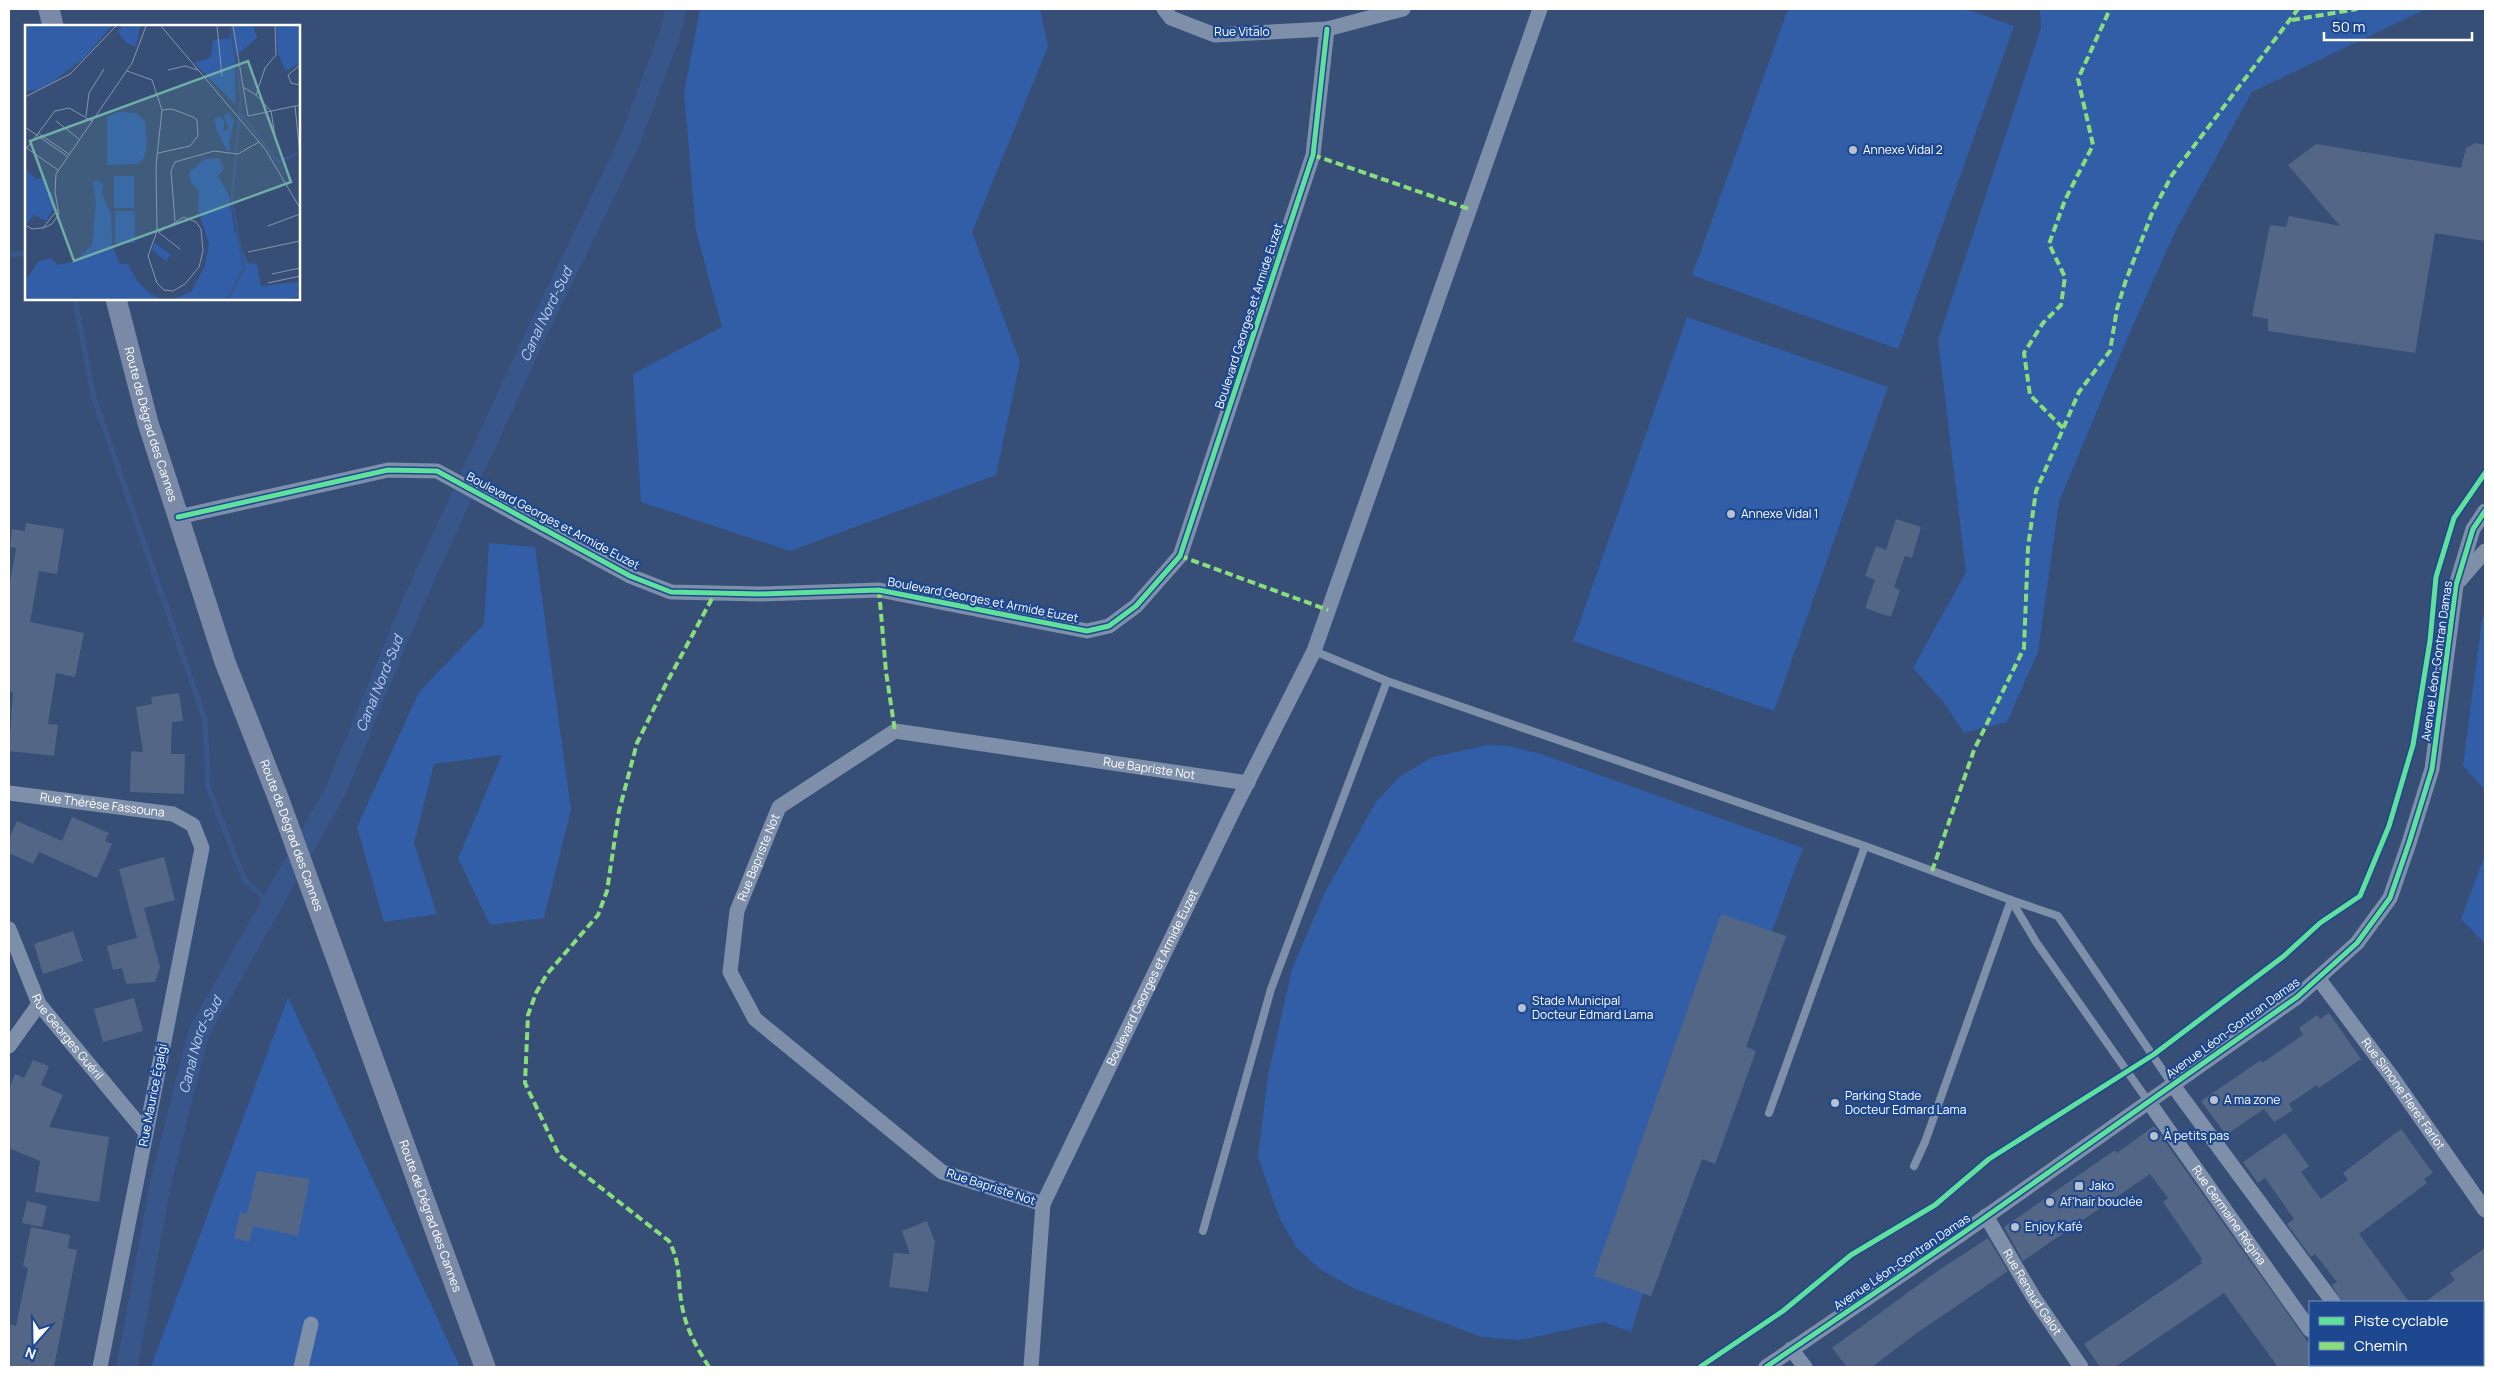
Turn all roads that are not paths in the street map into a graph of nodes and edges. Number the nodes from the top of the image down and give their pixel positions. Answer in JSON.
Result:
{"nodes":[{"id":1,"x":49,"y":9,"type":"edge"},
{"id":2,"x":1164,"y":9,"type":"edge"},
{"id":3,"x":1403,"y":9,"type":"edge"},
{"id":4,"x":1540,"y":9,"type":"edge"},
{"id":5,"x":53,"y":25,"type":"edge"},
{"id":6,"x":1327,"y":29,"type":"junction"},
{"id":7,"x":116,"y":300,"type":"edge"},
{"id":8,"x":2485,"y":512,"type":"edge"},
{"id":9,"x":178,"y":517,"type":"junction"},
{"id":10,"x":2485,"y":551,"type":"edge"},
{"id":11,"x":2456,"y":585,"type":"junction"},
{"id":12,"x":1314,"y":651,"type":"junction"},
{"id":13,"x":1387,"y":681,"type":"junction"},
{"id":14,"x":1248,"y":783,"type":"junction"},
{"id":15,"x":9,"y":793,"type":"edge"},
{"id":16,"x":193,"y":825,"type":"joint"},
{"id":17,"x":1865,"y":846,"type":"junction"},
{"id":18,"x":2011,"y":900,"type":"junction"},
{"id":19,"x":9,"y":929,"type":"edge"},
{"id":20,"x":2318,"y":978,"type":"junction"},
{"id":21,"x":39,"y":1004,"type":"junction"},
{"id":22,"x":9,"y":1046,"type":"edge"},
{"id":23,"x":2172,"y":1084,"type":"junction"},
{"id":24,"x":2148,"y":1101,"type":"junction"},
{"id":25,"x":1769,"y":1113,"type":"dead end"},
{"id":26,"x":146,"y":1133,"type":"junction"},
{"id":27,"x":1914,"y":1166,"type":"dead end"},
{"id":28,"x":1043,"y":1204,"type":"junction"},
{"id":29,"x":2485,"y":1210,"type":"edge"},
{"id":30,"x":1986,"y":1216,"type":"junction"},
{"id":31,"x":1203,"y":1231,"type":"dead end"},
{"id":32,"x":2332,"y":1301,"type":"edge"},
{"id":33,"x":311,"y":1324,"type":"dead end"},
{"id":34,"x":2309,"y":1329,"type":"edge"},
{"id":35,"x":1791,"y":1349,"type":"junction"},
{"id":36,"x":100,"y":1367,"type":"edge"},
{"id":37,"x":301,"y":1367,"type":"edge"},
{"id":38,"x":485,"y":1367,"type":"edge"},
{"id":39,"x":1031,"y":1367,"type":"edge"},
{"id":40,"x":1766,"y":1367,"type":"edge"},
{"id":41,"x":1805,"y":1367,"type":"edge"},
{"id":42,"x":2081,"y":1367,"type":"edge"}],
"edges":[{"from":1,"to":5,"type":"street"},
{"from":2,"to":6,"type":"street","name":"Rue Vitalo"},
{"from":3,"to":6,"type":"street","name":"Rue Vitalo"},
{"from":4,"to":12,"type":"street","name":"Boulevard Georges et Armide Euzet"},
{"from":6,"to":9,"type":"street","name":"Boulevard Georges et Armide Euzet"},
{"from":7,"to":9,"type":"street","name":"Route de Dégrad des Cannes"},
{"from":8,"to":11,"type":"street","name":"Avenue Léon-Gontran Damas"},
{"from":9,"to":38,"type":"street","name":"Route de Dégrad des Cannes"},
{"from":10,"to":11,"type":"street","name":"Avenue Léon-Gontran Damas"},
{"from":11,"to":20,"type":"street","name":"Avenue Léon-Gontran Damas"},
{"from":12,"to":13,"type":"lane"},
{"from":12,"to":14,"type":"street","name":"Boulevard Georges et Armide Euzet"},
{"from":13,"to":17,"type":"lane"},
{"from":13,"to":31,"type":"lane"},
{"from":14,"to":28,"type":"street","name":"Boulevard Georges et Armide Euzet"},
{"from":14,"to":28,"type":"street","name":"Rue Bapriste Not"},
{"from":15,"to":16,"type":"street","name":"Rue Thérèse Fassouna"},
{"from":16,"to":26,"type":"street","name":"Rue Maurice Égalgi"},
{"from":17,"to":18,"type":"lane"},
{"from":17,"to":25,"type":"lane"},
{"from":18,"to":23,"type":"lane"},
{"from":18,"to":24,"type":"lane"},
{"from":18,"to":27,"type":"lane"},
{"from":19,"to":21,"type":"street","name":"Rue Georges Guéril"},
{"from":20,"to":23,"type":"street","name":"Avenue Léon-Gontran Damas"},
{"from":20,"to":29,"type":"street","name":"Rue Simone Fleret Farlot"},
{"from":21,"to":22,"type":"street"},
{"from":21,"to":26,"type":"street","name":"Rue Georges Guéril"},
{"from":23,"to":24,"type":"street","name":"Avenue Léon-Gontran Damas"},
{"from":23,"to":32,"type":"street"},
{"from":24,"to":30,"type":"street","name":"Avenue Léon-Gontran Damas"},
{"from":24,"to":34,"type":"street","name":"Rue Germaine Régina"},
{"from":26,"to":36,"type":"street","name":"Rue Maurice Égalgi"},
{"from":28,"to":39,"type":"street","name":"Boulevard Georges et Armide Euzet"},
{"from":30,"to":35,"type":"street","name":"Avenue Léon-Gontran Damas"},
{"from":30,"to":42,"type":"street","name":"Rue Renaud Galot"},
{"from":33,"to":37,"type":"street"},
{"from":35,"to":40,"type":"street","name":"Avenue Léon-Gontran Damas"},
{"from":35,"to":41,"type":"street"}]}
